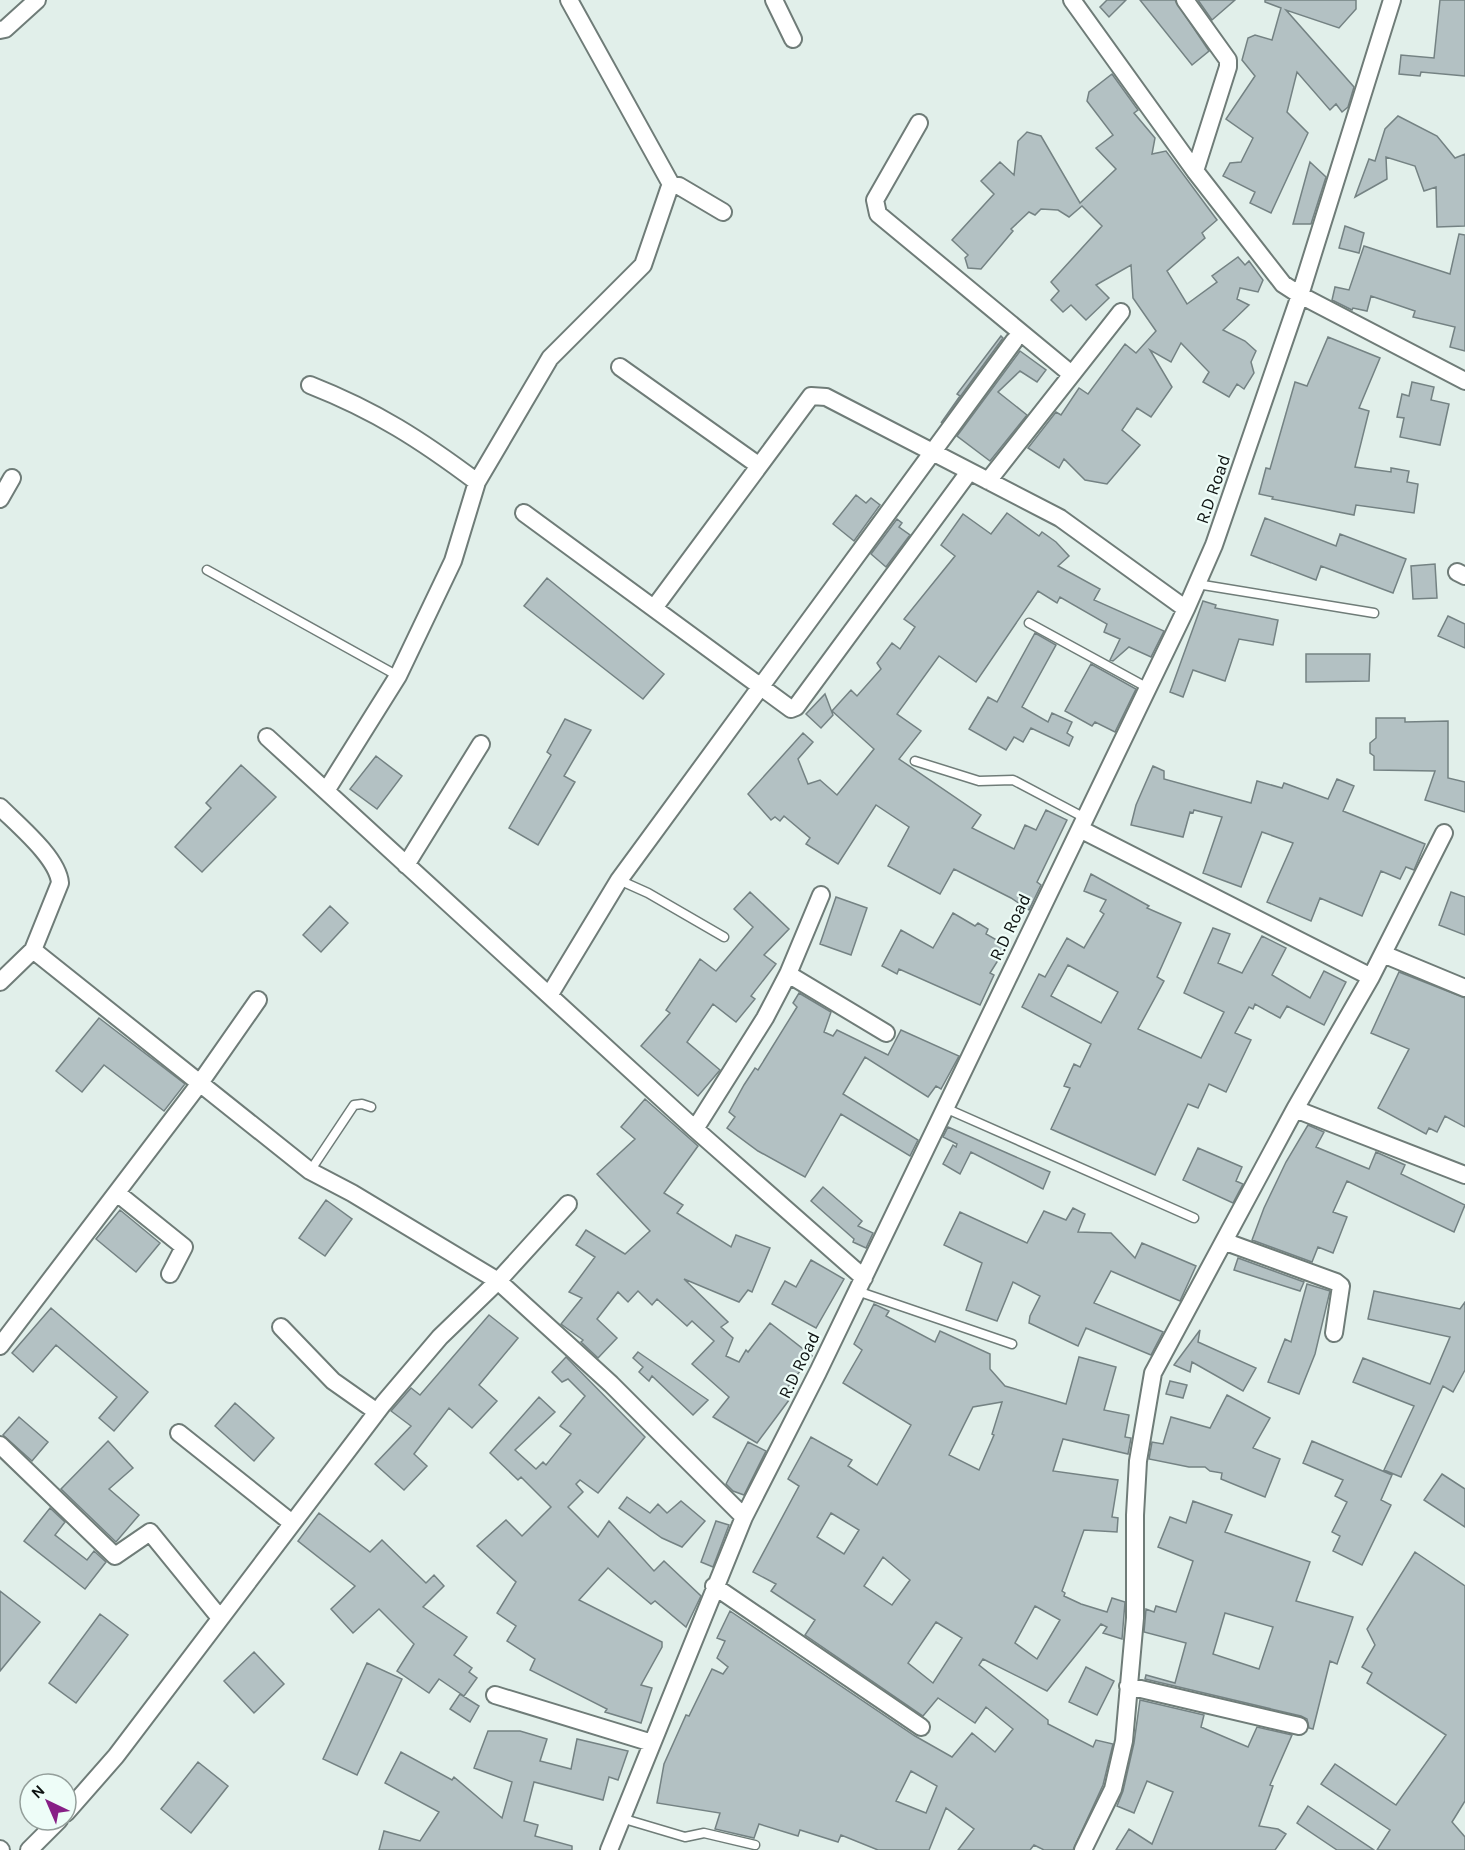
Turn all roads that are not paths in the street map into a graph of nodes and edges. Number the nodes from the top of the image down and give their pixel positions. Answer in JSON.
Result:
{"nodes":[{"id":1,"x":37,"y":0,"type":"edge"},
{"id":2,"x":568,"y":0,"type":"edge"},
{"id":3,"x":774,"y":0,"type":"edge"},
{"id":4,"x":1072,"y":0,"type":"edge"},
{"id":5,"x":1185,"y":0,"type":"edge"},
{"id":6,"x":1392,"y":0,"type":"edge"},
{"id":7,"x":0,"y":30,"type":"edge"},
{"id":8,"x":793,"y":39,"type":"dead end"},
{"id":9,"x":919,"y":123,"type":"dead end"},
{"id":10,"x":1195,"y":171,"type":"junction"},
{"id":11,"x":672,"y":186,"type":"junction"},
{"id":12,"x":723,"y":212,"type":"dead end"},
{"id":13,"x":1300,"y":295,"type":"junction"},
{"id":14,"x":1121,"y":312,"type":"dead end"},
{"id":15,"x":1014,"y":341,"type":"dead end"},
{"id":16,"x":620,"y":367,"type":"dead end"},
{"id":17,"x":1070,"y":373,"type":"junction"},
{"id":18,"x":1465,"y":381,"type":"edge"},
{"id":19,"x":310,"y":384,"type":"dead end"},
{"id":20,"x":758,"y":465,"type":"junction"},
{"id":21,"x":969,"y":472,"type":"junction"},
{"id":22,"x":12,"y":478,"type":"dead end"},
{"id":23,"x":988,"y":481,"type":"junction"},
{"id":24,"x":477,"y":482,"type":"junction"},
{"id":25,"x":0,"y":500,"type":"edge"},
{"id":26,"x":524,"y":513,"type":"dead end"},
{"id":27,"x":207,"y":570,"type":"dead end"},
{"id":28,"x":1197,"y":584,"type":"junction"},
{"id":29,"x":654,"y":608,"type":"junction"},
{"id":30,"x":1186,"y":609,"type":"junction"},
{"id":31,"x":1374,"y":613,"type":"dead end"},
{"id":32,"x":1029,"y":623,"type":"dead end"},
{"id":33,"x":398,"y":676,"type":"junction"},
{"id":34,"x":1148,"y":688,"type":"junction"},
{"id":35,"x":267,"y":737,"type":"dead end"},
{"id":36,"x":481,"y":744,"type":"dead end"},
{"id":37,"x":915,"y":761,"type":"dead end"},
{"id":38,"x":326,"y":791,"type":"junction"},
{"id":39,"x":0,"y":807,"type":"edge"},
{"id":40,"x":1082,"y":823,"type":"junction"},
{"id":41,"x":1444,"y":833,"type":"dead end"},
{"id":42,"x":406,"y":865,"type":"junction"},
{"id":43,"x":619,"y":880,"type":"junction"},
{"id":44,"x":821,"y":896,"type":"dead end"},
{"id":45,"x":724,"y":937,"type":"dead end"},
{"id":46,"x":33,"y":950,"type":"junction"},
{"id":47,"x":1383,"y":954,"type":"junction"},
{"id":48,"x":788,"y":974,"type":"junction"},
{"id":49,"x":1371,"y":977,"type":"junction"},
{"id":50,"x":0,"y":982,"type":"edge"},
{"id":51,"x":1465,"y":988,"type":"edge"},
{"id":52,"x":550,"y":994,"type":"junction"},
{"id":53,"x":258,"y":1000,"type":"dead end"},
{"id":54,"x":886,"y":1033,"type":"dead end"},
{"id":55,"x":200,"y":1083,"type":"junction"},
{"id":56,"x":371,"y":1107,"type":"dead end"},
{"id":57,"x":945,"y":1108,"type":"junction"},
{"id":58,"x":1295,"y":1109,"type":"junction"},
{"id":59,"x":695,"y":1130,"type":"junction"},
{"id":60,"x":310,"y":1171,"type":"junction"},
{"id":61,"x":1465,"y":1175,"type":"edge"},
{"id":62,"x":117,"y":1193,"type":"junction"},
{"id":63,"x":568,"y":1204,"type":"dead end"},
{"id":64,"x":1194,"y":1218,"type":"dead end"},
{"id":65,"x":1226,"y":1242,"type":"junction"},
{"id":66,"x":170,"y":1274,"type":"dead end"},
{"id":67,"x":498,"y":1281,"type":"junction"},
{"id":68,"x":860,"y":1285,"type":"junction"},
{"id":69,"x":281,"y":1327,"type":"dead end"},
{"id":70,"x":1334,"y":1333,"type":"dead end"},
{"id":71,"x":1012,"y":1344,"type":"dead end"},
{"id":72,"x":0,"y":1346,"type":"edge"},
{"id":73,"x":377,"y":1412,"type":"junction"},
{"id":74,"x":178,"y":1433,"type":"dead end"},
{"id":75,"x":0,"y":1445,"type":"edge"},
{"id":76,"x":744,"y":1517,"type":"junction"},
{"id":77,"x":292,"y":1523,"type":"junction"},
{"id":78,"x":714,"y":1586,"type":"junction"},
{"id":79,"x":220,"y":1618,"type":"junction"},
{"id":80,"x":1128,"y":1686,"type":"junction"},
{"id":81,"x":495,"y":1695,"type":"dead end"},
{"id":82,"x":1299,"y":1726,"type":"dead end"},
{"id":83,"x":921,"y":1727,"type":"dead end"},
{"id":84,"x":652,"y":1743,"type":"junction"},
{"id":85,"x":78,"y":1799,"type":"edge"},
{"id":86,"x":621,"y":1818,"type":"junction"},
{"id":87,"x":47,"y":1832,"type":"edge"},
{"id":88,"x":755,"y":1845,"type":"dead end"},
{"id":89,"x":29,"y":1850,"type":"edge"},
{"id":90,"x":609,"y":1850,"type":"edge"},
{"id":91,"x":1083,"y":1850,"type":"edge"}],
"edges":[{"from":1,"to":7,"type":"street"},
{"from":2,"to":11,"type":"street"},
{"from":3,"to":8,"type":"street"},
{"from":4,"to":10,"type":"street"},
{"from":5,"to":10,"type":"street"},
{"from":6,"to":13,"type":"street","name":"R.D Road"},
{"from":9,"to":17,"type":"street"},
{"from":10,"to":13,"type":"street"},
{"from":11,"to":12,"type":"street"},
{"from":11,"to":24,"type":"street"},
{"from":13,"to":18,"type":"street"},
{"from":13,"to":28,"type":"street","name":"R.D Road"},
{"from":14,"to":17,"type":"street"},
{"from":15,"to":43,"type":"street"},
{"from":16,"to":20,"type":"street"},
{"from":17,"to":23,"type":"street"},
{"from":19,"to":24,"type":"street"},
{"from":20,"to":21,"type":"street"},
{"from":20,"to":29,"type":"street"},
{"from":21,"to":23,"type":"street"},
{"from":21,"to":29,"type":"street"},
{"from":22,"to":25,"type":"street"},
{"from":23,"to":30,"type":"street"},
{"from":24,"to":33,"type":"street"},
{"from":26,"to":29,"type":"street"},
{"from":27,"to":33,"type":"lane"},
{"from":28,"to":30,"type":"street","name":"R.D Road"},
{"from":28,"to":31,"type":"lane"},
{"from":30,"to":34,"type":"street","name":"R.D Road"},
{"from":32,"to":34,"type":"lane"},
{"from":33,"to":38,"type":"street"},
{"from":34,"to":40,"type":"street","name":"R.D Road"},
{"from":35,"to":38,"type":"street"},
{"from":36,"to":42,"type":"street"},
{"from":37,"to":40,"type":"lane"},
{"from":38,"to":42,"type":"street"},
{"from":39,"to":46,"type":"street"},
{"from":40,"to":49,"type":"street"},
{"from":40,"to":57,"type":"street","name":"R.D Road"},
{"from":41,"to":47,"type":"street"},
{"from":42,"to":52,"type":"street"},
{"from":43,"to":45,"type":"lane"},
{"from":43,"to":52,"type":"street"},
{"from":44,"to":48,"type":"street"},
{"from":46,"to":50,"type":"street"},
{"from":46,"to":55,"type":"street"},
{"from":47,"to":49,"type":"street"},
{"from":47,"to":51,"type":"street"},
{"from":48,"to":54,"type":"street"},
{"from":48,"to":59,"type":"street"},
{"from":49,"to":58,"type":"street"},
{"from":52,"to":59,"type":"street"},
{"from":53,"to":55,"type":"street"},
{"from":55,"to":60,"type":"street"},
{"from":55,"to":62,"type":"street"},
{"from":56,"to":60,"type":"lane"},
{"from":57,"to":64,"type":"lane"},
{"from":57,"to":68,"type":"street","name":"R.D Road"},
{"from":58,"to":61,"type":"street"},
{"from":58,"to":65,"type":"street"},
{"from":59,"to":68,"type":"street"},
{"from":60,"to":67,"type":"street"},
{"from":62,"to":66,"type":"street"},
{"from":62,"to":72,"type":"street"},
{"from":63,"to":67,"type":"street"},
{"from":65,"to":70,"type":"street"},
{"from":65,"to":80,"type":"street"},
{"from":67,"to":73,"type":"street"},
{"from":67,"to":76,"type":"street"},
{"from":68,"to":71,"type":"lane"},
{"from":68,"to":76,"type":"street","name":"R.D Road"},
{"from":69,"to":73,"type":"street"},
{"from":73,"to":77,"type":"street"},
{"from":74,"to":77,"type":"street"},
{"from":75,"to":79,"type":"street"},
{"from":76,"to":78,"type":"street","name":"R.D Road"},
{"from":77,"to":79,"type":"street"},
{"from":78,"to":83,"type":"street"},
{"from":78,"to":84,"type":"street","name":"R.D Road"},
{"from":79,"to":85,"type":"street"},
{"from":80,"to":82,"type":"street"},
{"from":80,"to":91,"type":"street"},
{"from":81,"to":84,"type":"street"},
{"from":84,"to":86,"type":"street","name":"R.D Road"},
{"from":86,"to":88,"type":"lane"},
{"from":86,"to":90,"type":"street","name":"R.D Road"},
{"from":87,"to":89,"type":"street"}]}
